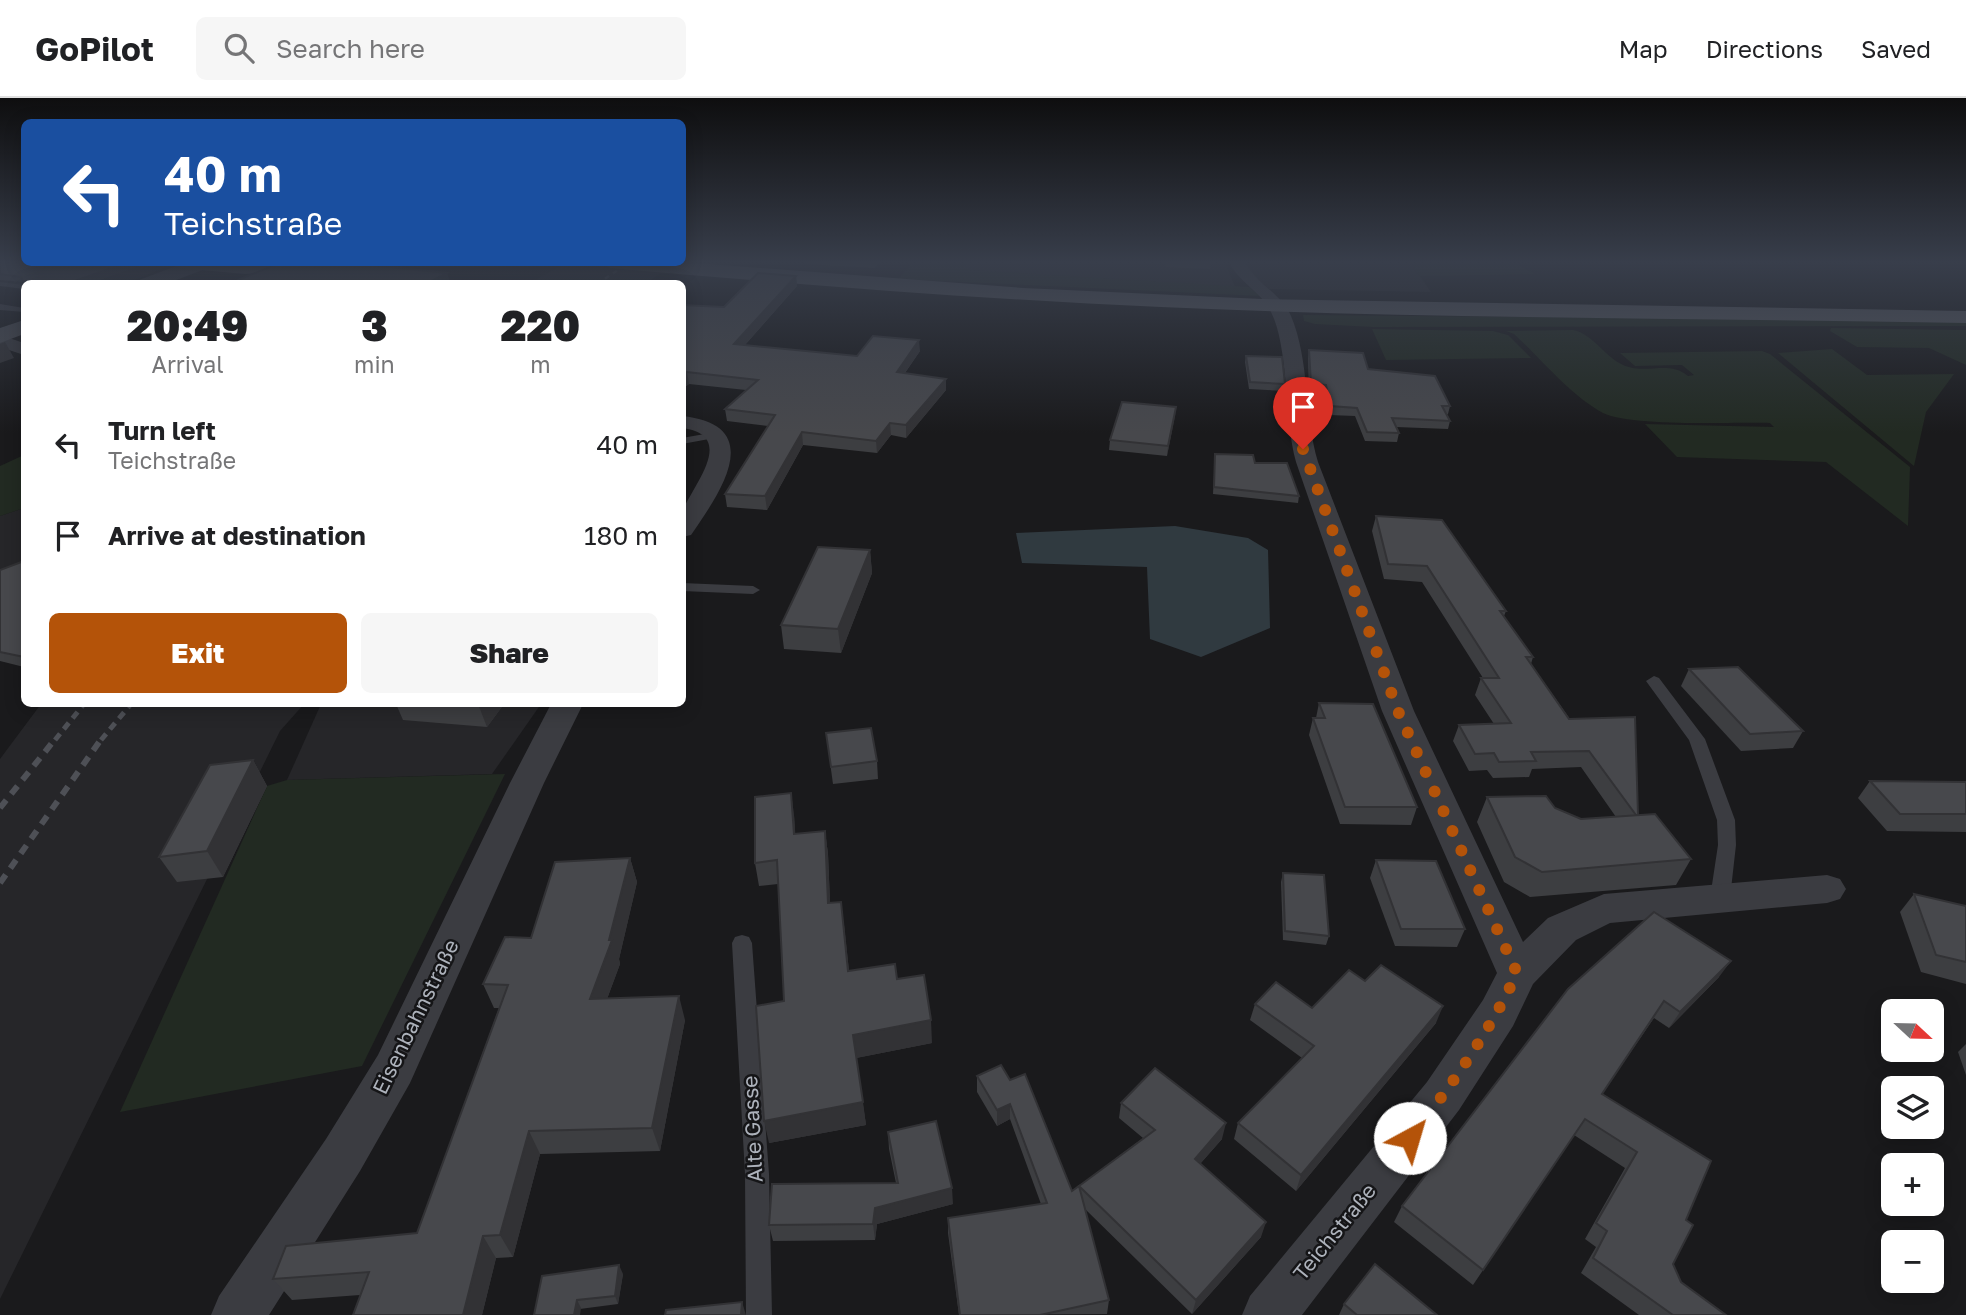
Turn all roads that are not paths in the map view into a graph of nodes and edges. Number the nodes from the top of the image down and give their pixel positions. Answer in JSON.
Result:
{"nodes":[{"id":1,"x":1284,"y":319,"type":"edge"},
{"id":2,"x":21,"y":328,"type":"edge"},
{"id":3,"x":0,"y":338,"type":"edge"},
{"id":4,"x":21,"y":348,"type":"edge"},
{"id":5,"x":686,"y":423,"type":"edge"},
{"id":6,"x":716,"y":435,"type":"junction"},
{"id":7,"x":686,"y":440,"type":"edge"},
{"id":8,"x":686,"y":524,"type":"edge"},
{"id":9,"x":686,"y":587,"type":"edge"},
{"id":10,"x":753,"y":590,"type":"dead end"},
{"id":11,"x":1654,"y":681,"type":"dead end"},
{"id":12,"x":565,"y":707,"type":"edge"},
{"id":13,"x":1827,"y":889,"type":"dead end"},
{"id":14,"x":1720,"y":898,"type":"junction"},
{"id":15,"x":742,"y":943,"type":"dead end"},
{"id":16,"x":1517,"y":973,"type":"junction"},
{"id":17,"x":238,"y":1315,"type":"edge"},
{"id":18,"x":759,"y":1315,"type":"edge"},
{"id":19,"x":1269,"y":1315,"type":"edge"}],
"edges":[{"from":1,"to":16,"type":"street"},
{"from":2,"to":3,"type":"main road"},
{"from":3,"to":4,"type":"street"},
{"from":5,"to":6,"type":"street"},
{"from":6,"to":7,"type":"lane"},
{"from":6,"to":8,"type":"street"},
{"from":9,"to":10,"type":"lane"},
{"from":11,"to":14,"type":"lane"},
{"from":12,"to":17,"type":"street","name":"Eisenbahnstraße"},
{"from":13,"to":14,"type":"street","name":"Teichstraße"},
{"from":14,"to":16,"type":"street","name":"Teichstraße"},
{"from":15,"to":18,"type":"lane","name":"Alte Gasse"},
{"from":16,"to":19,"type":"street","name":"Teichstraße"}]}
